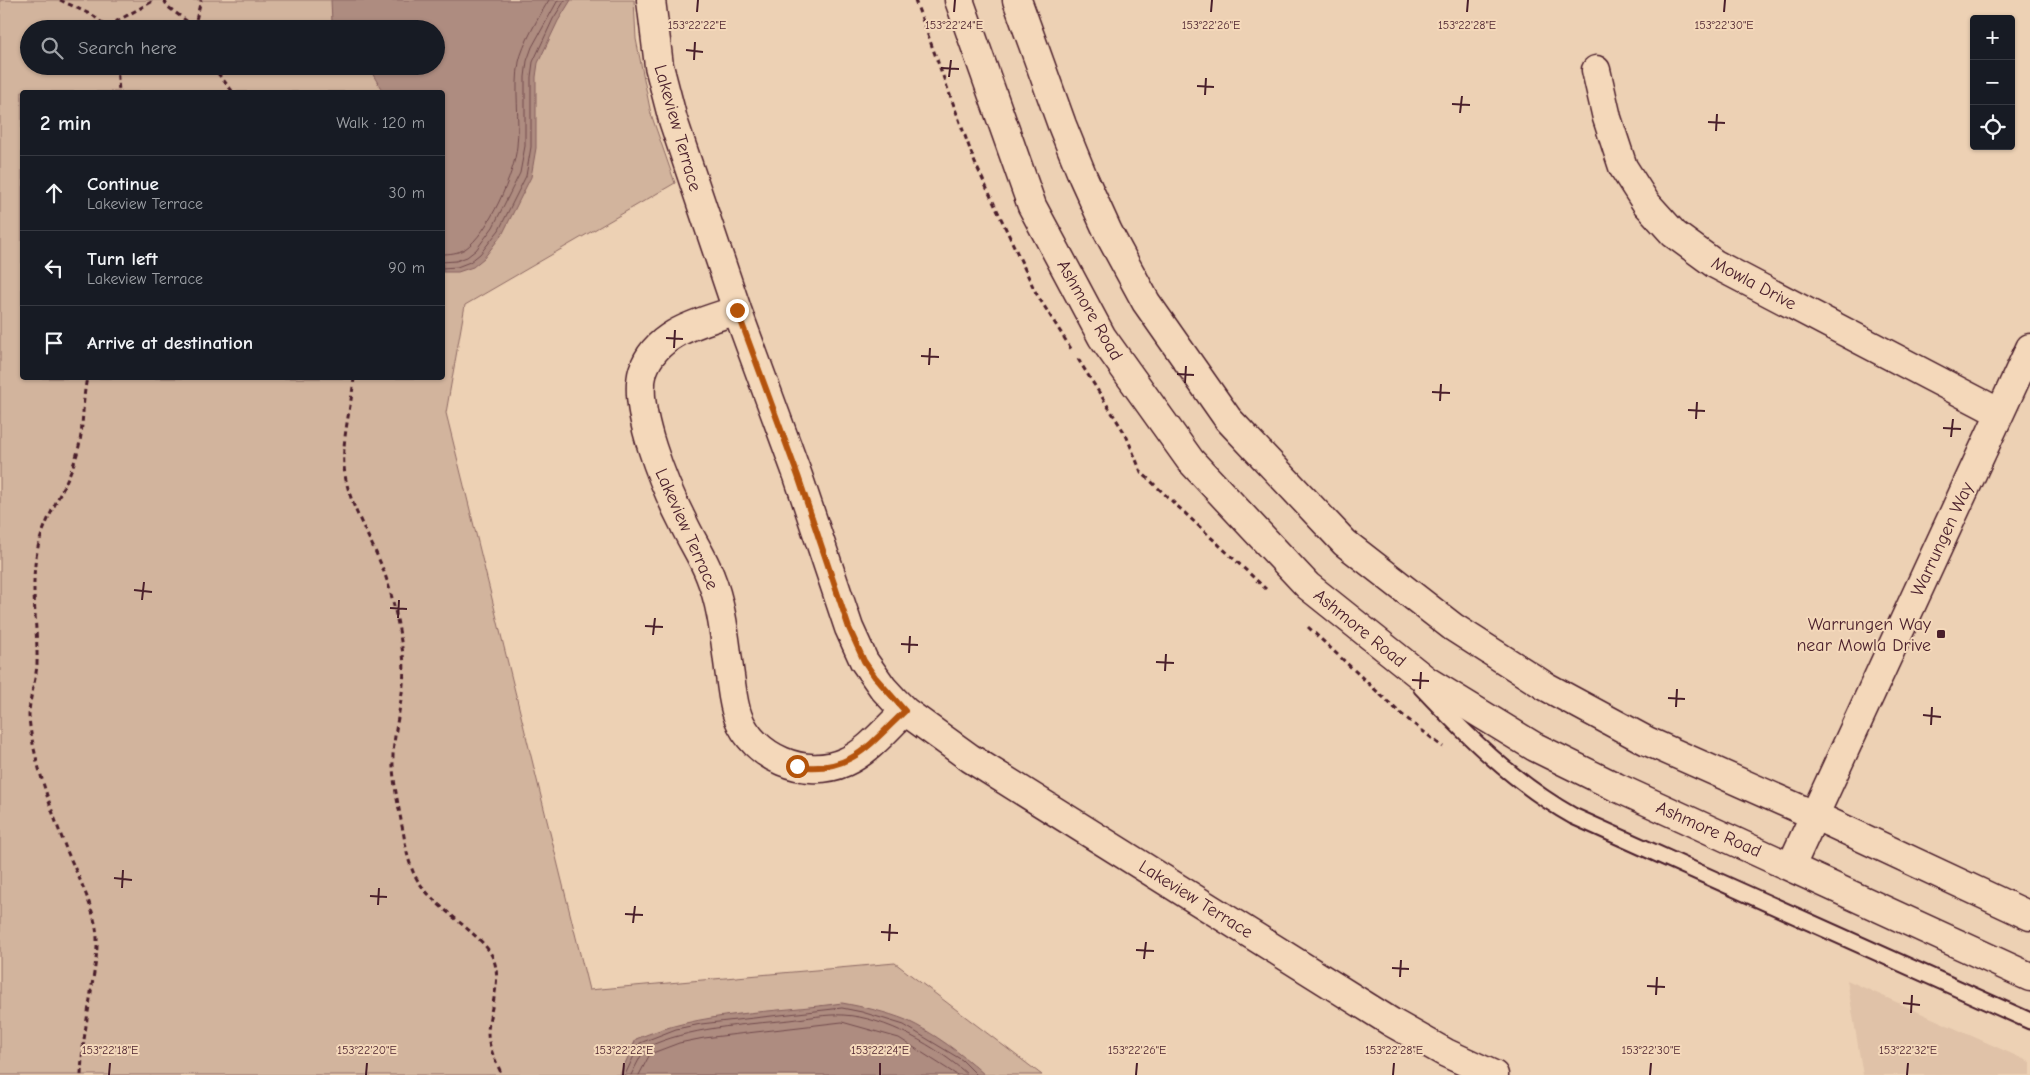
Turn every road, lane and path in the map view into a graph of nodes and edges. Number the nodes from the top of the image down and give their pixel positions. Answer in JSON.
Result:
{"nodes":[{"id":1,"x":60,"y":0,"type":"edge"},
{"id":2,"x":155,"y":0,"type":"edge"},
{"id":3,"x":164,"y":0,"type":"edge"},
{"id":4,"x":201,"y":0,"type":"edge"},
{"id":5,"x":651,"y":0,"type":"edge"},
{"id":6,"x":959,"y":0,"type":"edge"},
{"id":7,"x":1017,"y":0,"type":"edge"},
{"id":8,"x":99,"y":20,"type":"edge"},
{"id":9,"x":122,"y":20,"type":"edge"},
{"id":10,"x":185,"y":20,"type":"edge"},
{"id":11,"x":196,"y":20,"type":"edge"},
{"id":12,"x":1596,"y":70,"type":"dead end"},
{"id":13,"x":118,"y":75,"type":"edge"},
{"id":14,"x":219,"y":75,"type":"edge"},
{"id":15,"x":119,"y":90,"type":"edge"},
{"id":16,"x":231,"y":90,"type":"edge"},
{"id":17,"x":737,"y":310,"type":"junction"},
{"id":18,"x":2030,"y":348,"type":"edge"},
{"id":19,"x":87,"y":380,"type":"edge"},
{"id":20,"x":354,"y":380,"type":"edge"},
{"id":21,"x":2000,"y":413,"type":"junction"},
{"id":22,"x":1381,"y":646,"type":"junction"},
{"id":23,"x":905,"y":711,"type":"junction"},
{"id":24,"x":1816,"y":816,"type":"junction"},
{"id":25,"x":1791,"y":866,"type":"junction"},
{"id":26,"x":2030,"y":916,"type":"edge"},
{"id":27,"x":2030,"y":977,"type":"edge"},
{"id":28,"x":2030,"y":1021,"type":"edge"},
{"id":29,"x":81,"y":1075,"type":"edge"},
{"id":30,"x":502,"y":1075,"type":"edge"},
{"id":31,"x":1494,"y":1075,"type":"edge"}],
"edges":[{"from":1,"to":8,"type":"path"},
{"from":2,"to":9,"type":"path"},
{"from":3,"to":10,"type":"path"},
{"from":4,"to":11,"type":"path"},
{"from":5,"to":17,"type":"street","name":"Lakeview Terrace"},
{"from":6,"to":22,"type":"street","name":"Ashmore Road"},
{"from":7,"to":24,"type":"street"},
{"from":12,"to":21,"type":"street","name":"Mowla Drive"},
{"from":13,"to":15,"type":"path"},
{"from":14,"to":16,"type":"path"},
{"from":17,"to":23,"type":"street","name":"Lakeview Terrace"},
{"from":17,"to":23,"type":"street","name":"Lakeview Terrace"},
{"from":18,"to":21,"type":"street","name":"Warrungen Way"},
{"from":19,"to":29,"type":"path"},
{"from":20,"to":30,"type":"path"},
{"from":21,"to":24,"type":"street","name":"Warrungen Way"},
{"from":22,"to":25,"type":"street","name":"Ashmore Road"},
{"from":22,"to":28,"type":"lane"},
{"from":23,"to":31,"type":"street","name":"Lakeview Terrace"},
{"from":24,"to":25,"type":"street","name":"Warrungen Way"},
{"from":24,"to":26,"type":"street"},
{"from":25,"to":27,"type":"street","name":"Ashmore Road"}]}
